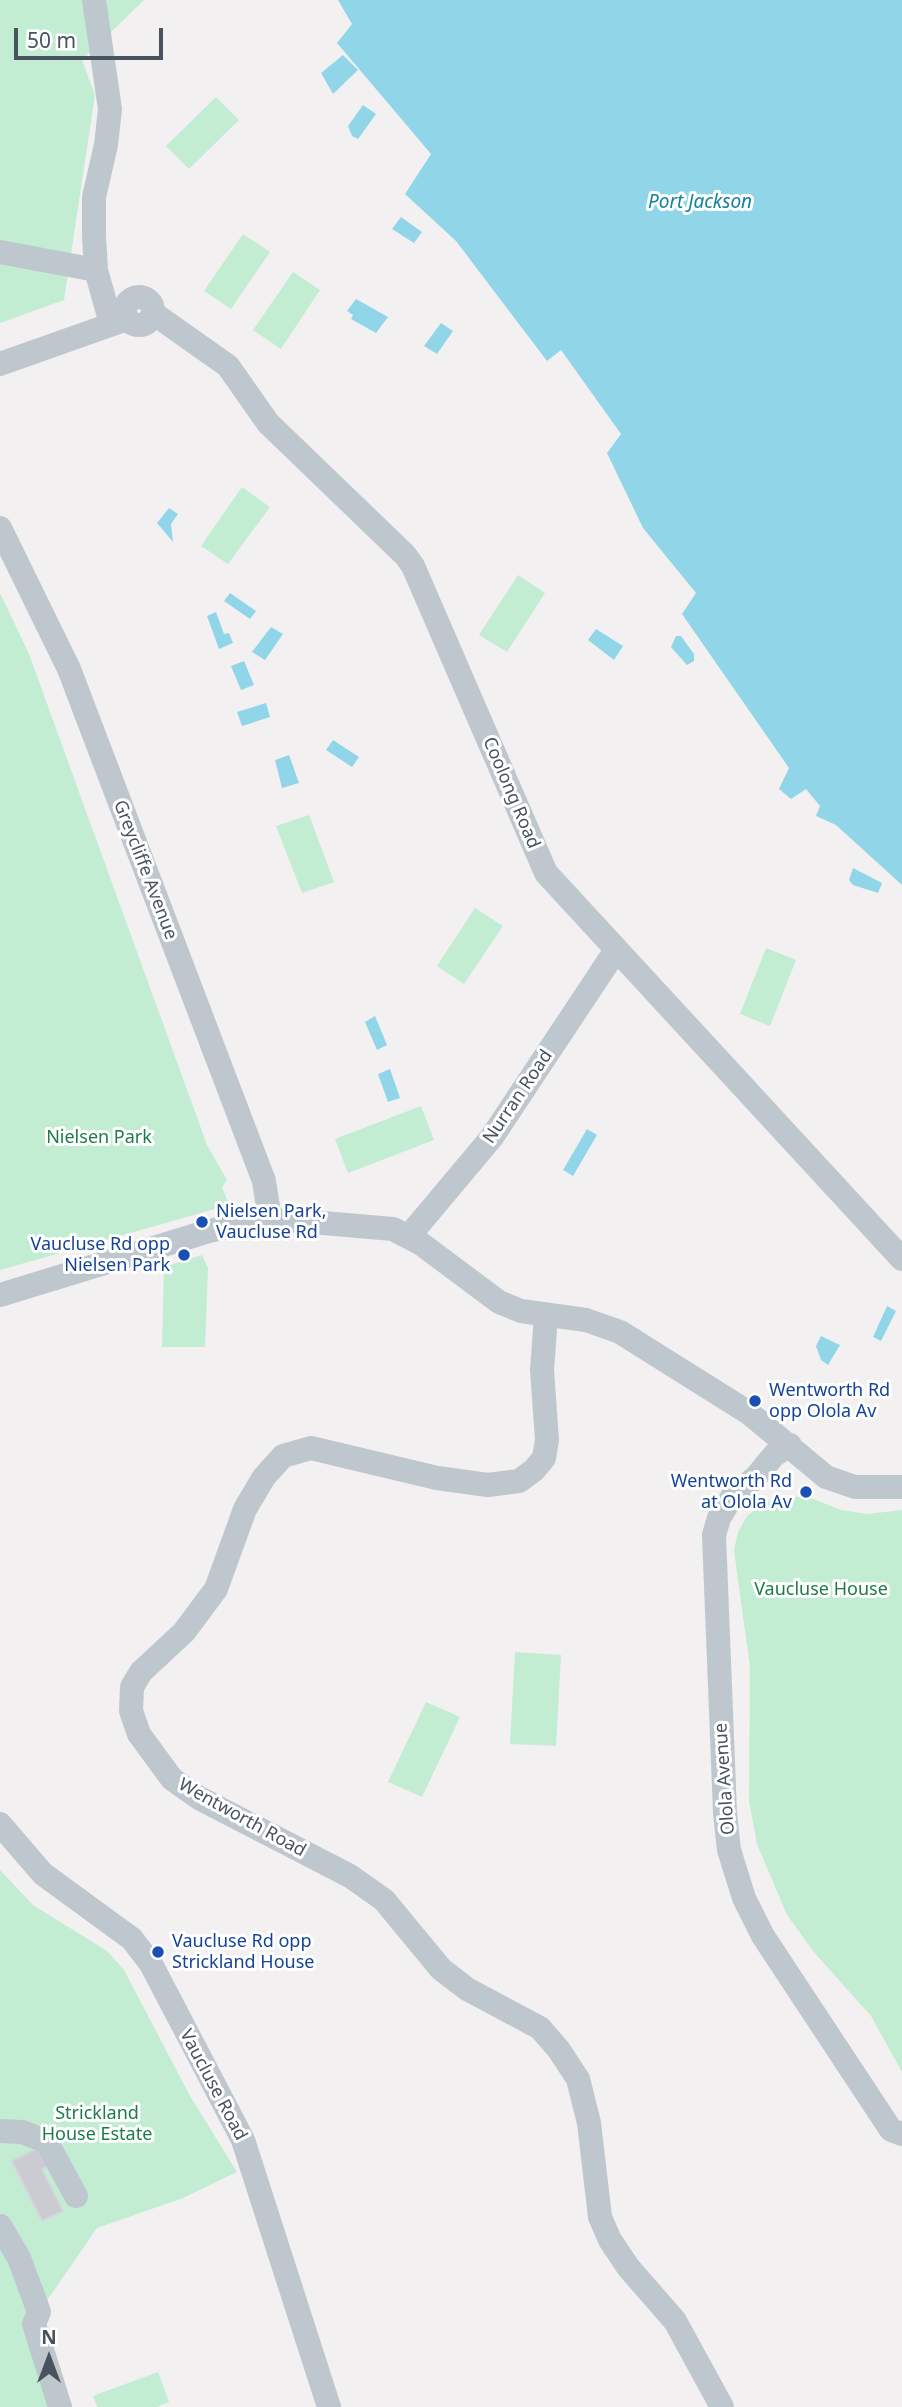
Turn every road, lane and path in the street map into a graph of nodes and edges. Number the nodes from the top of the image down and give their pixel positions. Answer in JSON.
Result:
{"nodes":[{"id":1,"x":94,"y":0,"type":"edge"},
{"id":2,"x":0,"y":251,"type":"edge"},
{"id":3,"x":96,"y":270,"type":"junction"},
{"id":4,"x":120,"y":314,"type":"junction"},
{"id":5,"x":0,"y":352,"type":"edge"},
{"id":6,"x":0,"y":364,"type":"edge"},
{"id":7,"x":0,"y":528,"type":"edge"},
{"id":8,"x":615,"y":950,"type":"junction"},
{"id":9,"x":270,"y":1220,"type":"junction"},
{"id":10,"x":409,"y":1236,"type":"junction"},
{"id":11,"x":902,"y":1259,"type":"edge"},
{"id":12,"x":0,"y":1296,"type":"edge"},
{"id":13,"x":546,"y":1316,"type":"junction"},
{"id":14,"x":790,"y":1445,"type":"junction"},
{"id":15,"x":902,"y":1487,"type":"edge"},
{"id":16,"x":0,"y":1824,"type":"edge"},
{"id":17,"x":0,"y":2130,"type":"edge"},
{"id":18,"x":902,"y":2134,"type":"edge"},
{"id":19,"x":76,"y":2196,"type":"dead end"},
{"id":20,"x":0,"y":2226,"type":"edge"},
{"id":21,"x":60,"y":2407,"type":"edge"},
{"id":22,"x":329,"y":2407,"type":"edge"},
{"id":23,"x":722,"y":2407,"type":"edge"}],
"edges":[{"from":1,"to":3,"type":"street"},
{"from":2,"to":3,"type":"street"},
{"from":3,"to":4,"type":"street"},
{"from":4,"to":5,"type":"street"},
{"from":4,"to":6,"type":"street"},
{"from":4,"to":8,"type":"street","name":"Coolong Road"},
{"from":7,"to":9,"type":"street","name":"Greycliffe Avenue"},
{"from":8,"to":10,"type":"street","name":"Nurran Road"},
{"from":8,"to":11,"type":"street","name":"Coolong Road"},
{"from":9,"to":10,"type":"street"},
{"from":9,"to":12,"type":"street"},
{"from":10,"to":13,"type":"street"},
{"from":13,"to":14,"type":"street"},
{"from":13,"to":23,"type":"street","name":"Wentworth Road"},
{"from":14,"to":15,"type":"street"},
{"from":14,"to":18,"type":"street","name":"Olola Avenue"},
{"from":16,"to":22,"type":"street","name":"Vaucluse Road"},
{"from":17,"to":19,"type":"street"},
{"from":20,"to":21,"type":"street"}]}
